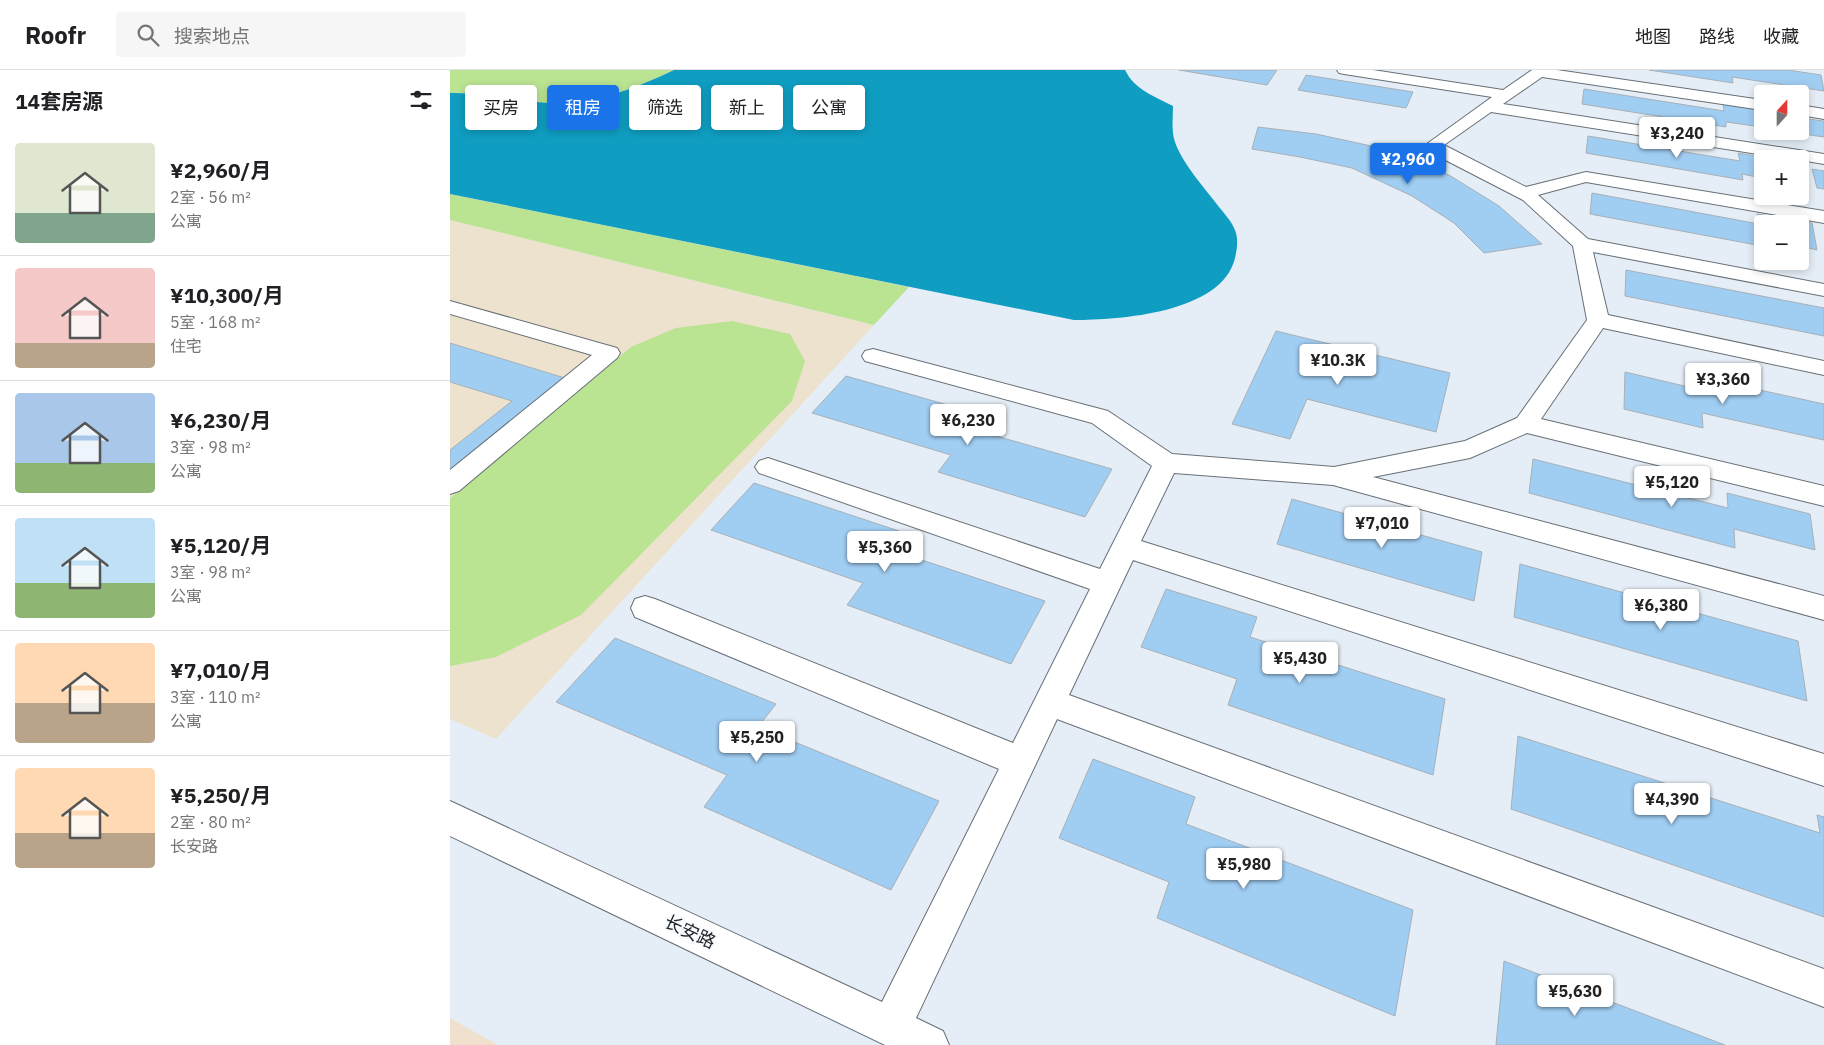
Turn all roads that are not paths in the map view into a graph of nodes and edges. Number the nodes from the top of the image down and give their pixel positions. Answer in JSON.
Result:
{"nodes":[{"id":1,"x":1344,"y":70,"type":"edge"},
{"id":2,"x":1541,"y":71,"type":"edge"},
{"id":3,"x":1498,"y":101,"type":"junction"},
{"id":4,"x":1754,"y":104,"type":"edge"},
{"id":5,"x":1809,"y":112,"type":"edge"},
{"id":6,"x":1824,"y":114,"type":"edge"},
{"id":7,"x":1824,"y":158,"type":"edge"},
{"id":8,"x":1525,"y":193,"type":"junction"},
{"id":9,"x":1824,"y":217,"type":"edge"},
{"id":10,"x":1582,"y":244,"type":"junction"},
{"id":11,"x":1824,"y":290,"type":"edge"},
{"id":12,"x":450,"y":307,"type":"edge"},
{"id":13,"x":1598,"y":320,"type":"junction"},
{"id":14,"x":874,"y":356,"type":"dead end"},
{"id":15,"x":1824,"y":368,"type":"edge"},
{"id":16,"x":1525,"y":424,"type":"junction"},
{"id":17,"x":1166,"y":463,"type":"junction"},
{"id":18,"x":768,"y":467,"type":"dead end"},
{"id":19,"x":1334,"y":476,"type":"junction"},
{"id":20,"x":450,"y":484,"type":"edge"},
{"id":21,"x":1824,"y":496,"type":"edge"},
{"id":22,"x":1125,"y":547,"type":"junction"},
{"id":23,"x":1107,"y":583,"type":"junction"},
{"id":24,"x":645,"y":608,"type":"dead end"},
{"id":25,"x":1824,"y":608,"type":"edge"},
{"id":26,"x":1050,"y":702,"type":"junction"},
{"id":27,"x":1020,"y":762,"type":"junction"},
{"id":28,"x":1824,"y":770,"type":"edge"},
{"id":29,"x":450,"y":818,"type":"edge"},
{"id":30,"x":1824,"y":988,"type":"edge"},
{"id":31,"x":891,"y":1027,"type":"junction"},
{"id":32,"x":929,"y":1045,"type":"edge"}],
"edges":[{"from":1,"to":3,"type":"street"},
{"from":2,"to":3,"type":"street"},
{"from":2,"to":4,"type":"street"},
{"from":3,"to":7,"type":"street"},
{"from":3,"to":8,"type":"street"},
{"from":5,"to":6,"type":"street"},
{"from":8,"to":9,"type":"street"},
{"from":8,"to":10,"type":"street"},
{"from":10,"to":11,"type":"street"},
{"from":10,"to":13,"type":"street"},
{"from":12,"to":20,"type":"street"},
{"from":13,"to":15,"type":"street"},
{"from":13,"to":16,"type":"street"},
{"from":14,"to":17,"type":"street"},
{"from":16,"to":19,"type":"street"},
{"from":16,"to":21,"type":"street"},
{"from":17,"to":19,"type":"street"},
{"from":17,"to":22,"type":"street"},
{"from":18,"to":23,"type":"street"},
{"from":19,"to":25,"type":"street"},
{"from":22,"to":23,"type":"street"},
{"from":22,"to":28,"type":"street"},
{"from":23,"to":26,"type":"street"},
{"from":24,"to":27,"type":"street"},
{"from":26,"to":27,"type":"street"},
{"from":26,"to":30,"type":"street"},
{"from":27,"to":31,"type":"street"},
{"from":29,"to":31,"type":"street","name":"长安路"},
{"from":31,"to":32,"type":"street","name":"长安路"}]}
